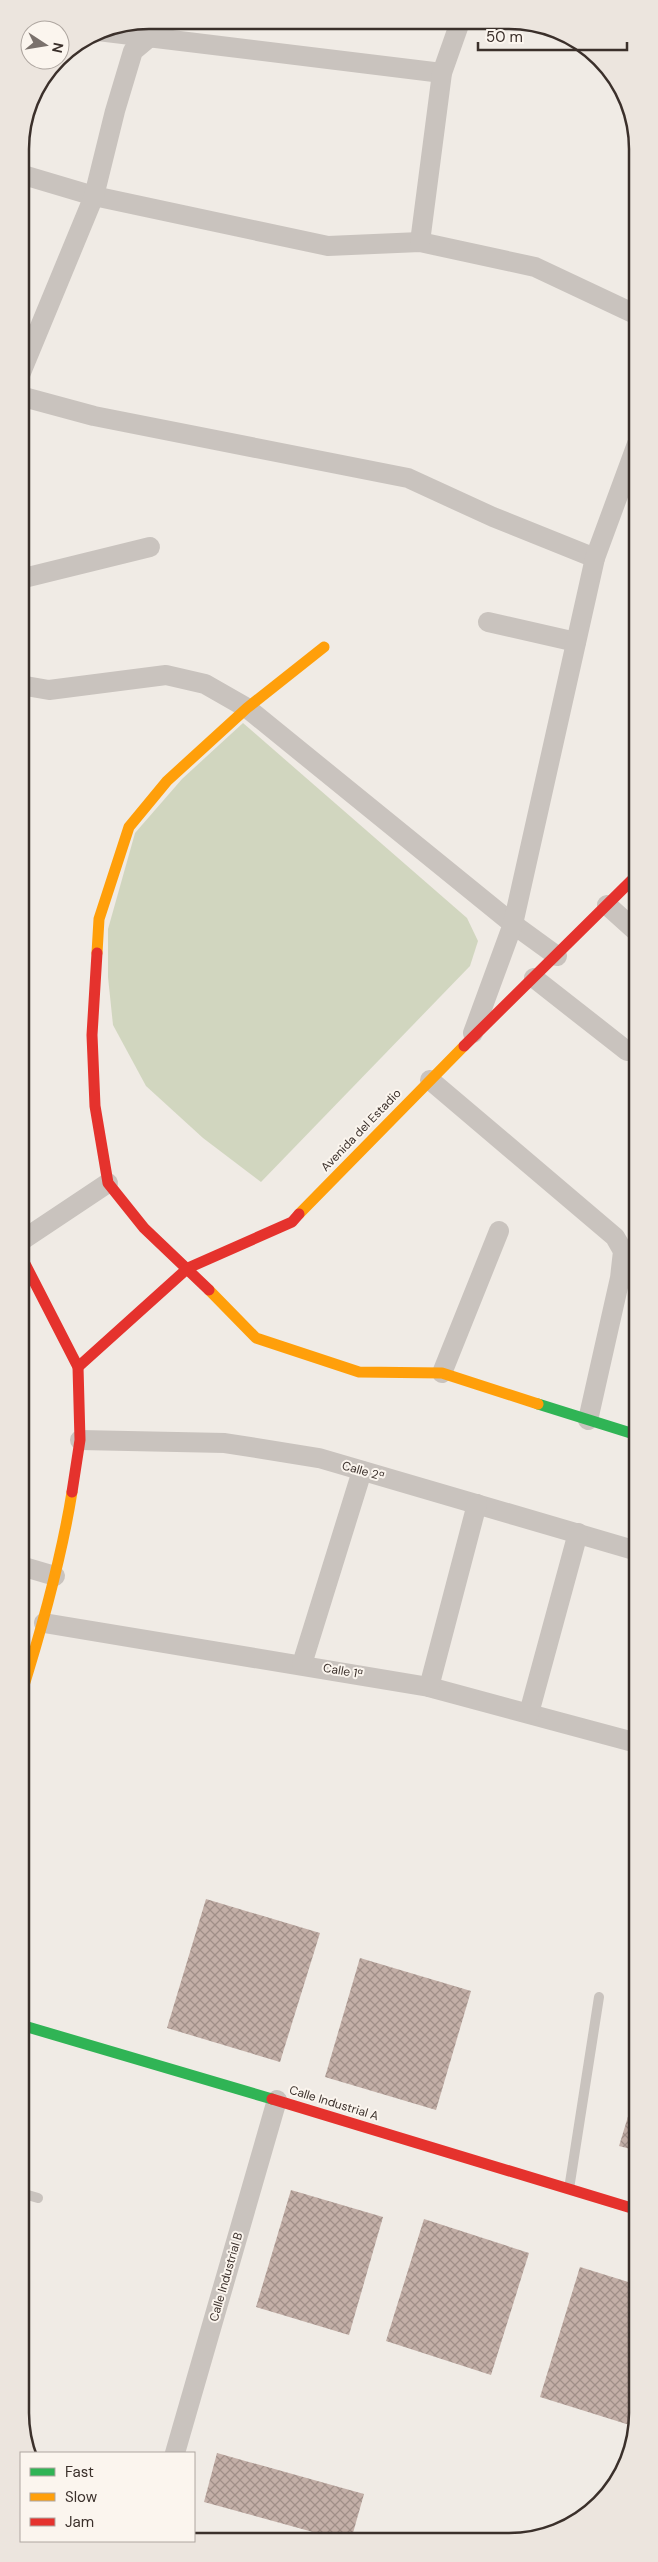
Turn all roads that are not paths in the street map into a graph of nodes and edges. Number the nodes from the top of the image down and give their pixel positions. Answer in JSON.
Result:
{"nodes":[{"id":1,"x":159,"y":29,"type":"edge"},
{"id":2,"x":458,"y":29,"type":"edge"},
{"id":3,"x":117,"y":33,"type":"edge"},
{"id":4,"x":149,"y":37,"type":"junction"},
{"id":5,"x":442,"y":73,"type":"junction"},
{"id":6,"x":29,"y":177,"type":"edge"},
{"id":7,"x":94,"y":196,"type":"junction"},
{"id":8,"x":420,"y":242,"type":"junction"},
{"id":9,"x":629,"y":311,"type":"edge"},
{"id":10,"x":29,"y":353,"type":"edge"},
{"id":11,"x":29,"y":398,"type":"edge"},
{"id":12,"x":629,"y":466,"type":"edge"},
{"id":13,"x":150,"y":547,"type":"dead end"},
{"id":14,"x":595,"y":558,"type":"junction"},
{"id":15,"x":29,"y":577,"type":"edge"},
{"id":16,"x":488,"y":622,"type":"dead end"},
{"id":17,"x":576,"y":642,"type":"junction"},
{"id":18,"x":324,"y":647,"type":"dead end"},
{"id":19,"x":29,"y":687,"type":"edge"},
{"id":20,"x":246,"y":708,"type":"junction"},
{"id":21,"x":629,"y":883,"type":"edge"},
{"id":22,"x":608,"y":905,"type":"junction"},
{"id":23,"x":513,"y":924,"type":"junction"},
{"id":24,"x":629,"y":925,"type":"edge"},
{"id":25,"x":557,"y":956,"type":"junction"},
{"id":26,"x":534,"y":978,"type":"junction"},
{"id":27,"x":471,"y":1038,"type":"junction"},
{"id":28,"x":627,"y":1051,"type":"dead end"},
{"id":29,"x":430,"y":1080,"type":"junction"},
{"id":30,"x":108,"y":1183,"type":"junction"},
{"id":31,"x":499,"y":1231,"type":"dead end"},
{"id":32,"x":29,"y":1236,"type":"edge"},
{"id":33,"x":188,"y":1268,"type":"junction"},
{"id":34,"x":29,"y":1272,"type":"edge"},
{"id":35,"x":78,"y":1367,"type":"junction"},
{"id":36,"x":442,"y":1373,"type":"junction"},
{"id":37,"x":588,"y":1420,"type":"junction"},
{"id":38,"x":629,"y":1433,"type":"edge"},
{"id":39,"x":80,"y":1440,"type":"junction"},
{"id":40,"x":362,"y":1470,"type":"junction"},
{"id":41,"x":477,"y":1504,"type":"junction"},
{"id":42,"x":578,"y":1533,"type":"junction"},
{"id":43,"x":629,"y":1549,"type":"edge"},
{"id":44,"x":29,"y":1568,"type":"edge"},
{"id":45,"x":55,"y":1576,"type":"junction"},
{"id":46,"x":44,"y":1623,"type":"junction"},
{"id":47,"x":302,"y":1664,"type":"junction"},
{"id":48,"x":29,"y":1670,"type":"edge"},
{"id":49,"x":429,"y":1686,"type":"junction"},
{"id":50,"x":528,"y":1713,"type":"junction"},
{"id":51,"x":629,"y":1741,"type":"edge"},
{"id":52,"x":599,"y":1997,"type":"dead end"},
{"id":53,"x":29,"y":2027,"type":"edge"},
{"id":54,"x":277,"y":2100,"type":"junction"},
{"id":55,"x":569,"y":2189,"type":"junction"},
{"id":56,"x":29,"y":2195,"type":"edge"},
{"id":57,"x":38,"y":2198,"type":"dead end"},
{"id":58,"x":629,"y":2207,"type":"edge"},
{"id":59,"x":175,"y":2452,"type":"edge"}],
"edges":[{"from":1,"to":4,"type":"street"},
{"from":2,"to":5,"type":"street"},
{"from":3,"to":4,"type":"street"},
{"from":4,"to":5,"type":"street"},
{"from":4,"to":7,"type":"street"},
{"from":5,"to":8,"type":"street"},
{"from":6,"to":7,"type":"street"},
{"from":7,"to":8,"type":"street"},
{"from":7,"to":10,"type":"street"},
{"from":8,"to":9,"type":"street"},
{"from":11,"to":14,"type":"street"},
{"from":12,"to":14,"type":"street"},
{"from":13,"to":15,"type":"street"},
{"from":14,"to":17,"type":"street"},
{"from":16,"to":17,"type":"street"},
{"from":17,"to":23,"type":"street"},
{"from":18,"to":20,"type":"street"},
{"from":19,"to":20,"type":"street"},
{"from":20,"to":23,"type":"street"},
{"from":20,"to":30,"type":"street"},
{"from":21,"to":22,"type":"street","name":"Avenida del Estadio"},
{"from":22,"to":24,"type":"street"},
{"from":22,"to":25,"type":"street","name":"Avenida del Estadio"},
{"from":23,"to":25,"type":"street"},
{"from":23,"to":27,"type":"street"},
{"from":25,"to":26,"type":"street","name":"Avenida del Estadio"},
{"from":26,"to":27,"type":"street","name":"Avenida del Estadio"},
{"from":26,"to":28,"type":"street"},
{"from":27,"to":29,"type":"street","name":"Avenida del Estadio"},
{"from":29,"to":33,"type":"street","name":"Avenida del Estadio"},
{"from":29,"to":37,"type":"street"},
{"from":30,"to":32,"type":"street"},
{"from":30,"to":33,"type":"street"},
{"from":31,"to":36,"type":"street"},
{"from":33,"to":35,"type":"street","name":"Avenida del Estadio"},
{"from":33,"to":36,"type":"street"},
{"from":34,"to":35,"type":"street"},
{"from":35,"to":39,"type":"street"},
{"from":36,"to":37,"type":"street"},
{"from":37,"to":38,"type":"street"},
{"from":39,"to":40,"type":"street","name":"Calle 2ª"},
{"from":39,"to":45,"type":"street"},
{"from":40,"to":41,"type":"street","name":"Calle 2ª"},
{"from":40,"to":47,"type":"street"},
{"from":41,"to":42,"type":"street","name":"Calle 2ª"},
{"from":41,"to":49,"type":"street"},
{"from":42,"to":43,"type":"street","name":"Calle 2ª"},
{"from":42,"to":50,"type":"street"},
{"from":44,"to":45,"type":"street"},
{"from":45,"to":46,"type":"street"},
{"from":46,"to":47,"type":"street","name":"Calle 1ª"},
{"from":46,"to":48,"type":"street"},
{"from":47,"to":49,"type":"street","name":"Calle 1ª"},
{"from":49,"to":50,"type":"street","name":"Calle 1ª"},
{"from":50,"to":51,"type":"street","name":"Calle 1ª"},
{"from":52,"to":55,"type":"lane"},
{"from":53,"to":54,"type":"street","name":"Calle Industrial A"},
{"from":54,"to":55,"type":"street","name":"Calle Industrial A"},
{"from":54,"to":59,"type":"street","name":"Calle Industrial B"},
{"from":55,"to":58,"type":"street","name":"Calle Industrial A"},
{"from":56,"to":57,"type":"lane"}]}
